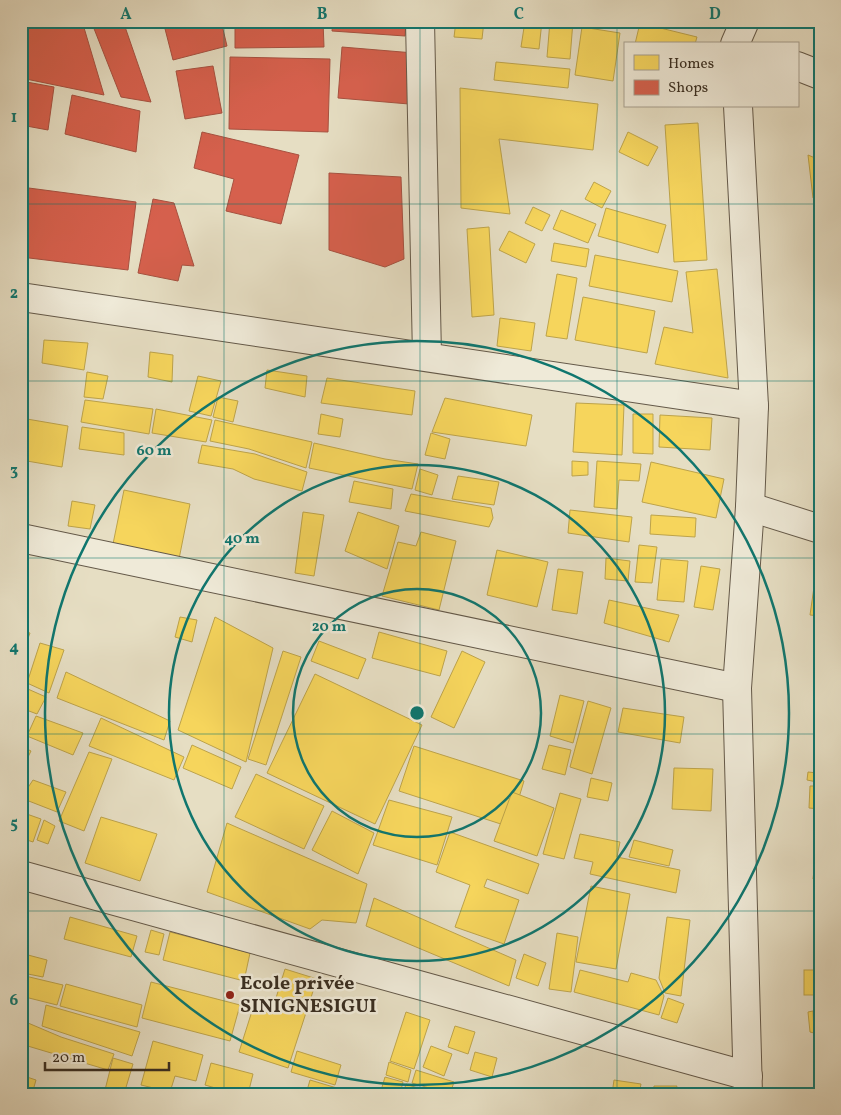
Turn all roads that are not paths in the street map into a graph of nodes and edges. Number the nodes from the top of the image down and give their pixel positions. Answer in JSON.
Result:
{"nodes":[{"id":1,"x":420,"y":21,"type":"edge"},
{"id":2,"x":745,"y":21,"type":"edge"},
{"id":3,"x":736,"y":42,"type":"edge"},
{"id":4,"x":798,"y":66,"type":"edge"},
{"id":5,"x":820,"y":74,"type":"edge"},
{"id":6,"x":738,"y":108,"type":"edge"},
{"id":7,"x":21,"y":297,"type":"edge"},
{"id":8,"x":427,"y":356,"type":"junction"},
{"id":9,"x":754,"y":406,"type":"junction"},
{"id":10,"x":750,"y":507,"type":"junction"},
{"id":11,"x":820,"y":529,"type":"edge"},
{"id":12,"x":21,"y":538,"type":"edge"},
{"id":13,"x":737,"y":688,"type":"junction"},
{"id":14,"x":21,"y":875,"type":"edge"},
{"id":15,"x":748,"y":1085,"type":"edge"}],
"edges":[{"from":1,"to":8,"type":"street"},
{"from":2,"to":3,"type":"street"},
{"from":4,"to":5,"type":"street"},
{"from":6,"to":9,"type":"street"},
{"from":7,"to":8,"type":"street"},
{"from":8,"to":9,"type":"street"},
{"from":9,"to":10,"type":"street"},
{"from":10,"to":11,"type":"street"},
{"from":10,"to":13,"type":"street"},
{"from":12,"to":13,"type":"street"},
{"from":13,"to":15,"type":"street"},
{"from":14,"to":15,"type":"street"}]}
